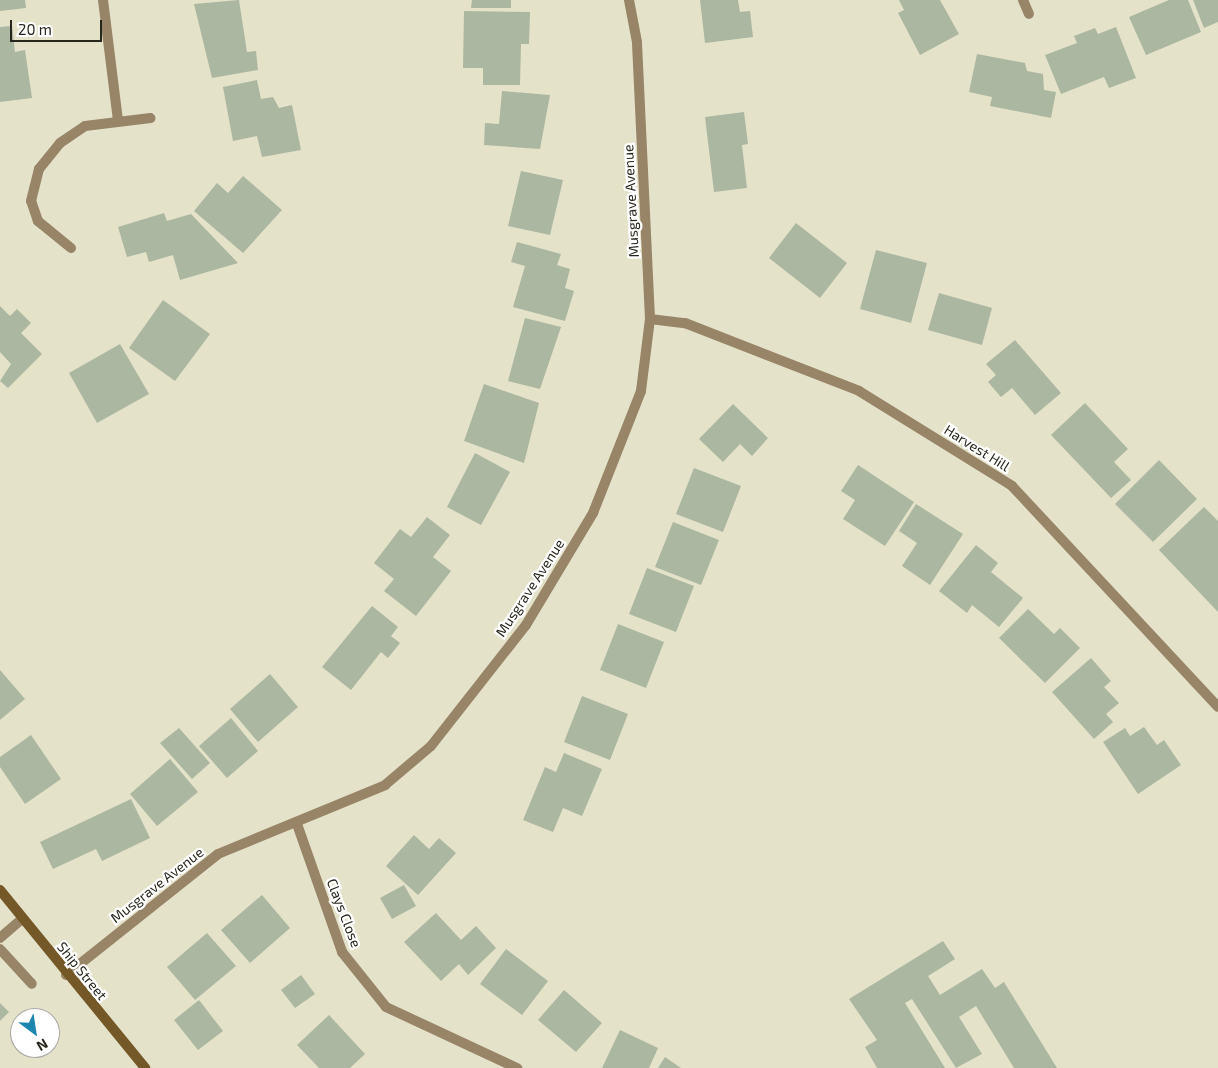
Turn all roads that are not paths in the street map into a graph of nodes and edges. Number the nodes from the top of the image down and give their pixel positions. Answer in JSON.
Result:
{"nodes":[{"id":1,"x":104,"y":0,"type":"edge"},
{"id":2,"x":629,"y":0,"type":"edge"},
{"id":3,"x":1023,"y":0,"type":"edge"},
{"id":4,"x":1029,"y":14,"type":"dead end"},
{"id":5,"x":151,"y":118,"type":"dead end"},
{"id":6,"x":118,"y":121,"type":"junction"},
{"id":7,"x":71,"y":248,"type":"dead end"},
{"id":8,"x":650,"y":319,"type":"junction"},
{"id":9,"x":1218,"y":707,"type":"edge"},
{"id":10,"x":297,"y":824,"type":"junction"},
{"id":11,"x":0,"y":890,"type":"edge"},
{"id":12,"x":22,"y":918,"type":"junction"},
{"id":13,"x":0,"y":938,"type":"edge"},
{"id":14,"x":0,"y":949,"type":"edge"},
{"id":15,"x":66,"y":975,"type":"junction"},
{"id":16,"x":32,"y":984,"type":"dead end"},
{"id":17,"x":145,"y":1068,"type":"edge"},
{"id":18,"x":516,"y":1068,"type":"edge"}],
"edges":[{"from":1,"to":6,"type":"street"},
{"from":2,"to":8,"type":"street","name":"Musgrave Avenue"},
{"from":3,"to":4,"type":"street"},
{"from":5,"to":6,"type":"street"},
{"from":6,"to":7,"type":"street"},
{"from":8,"to":9,"type":"street","name":"Harvest Hill"},
{"from":8,"to":10,"type":"street","name":"Musgrave Avenue"},
{"from":10,"to":15,"type":"street","name":"Musgrave Avenue"},
{"from":10,"to":18,"type":"street","name":"Clays Close"},
{"from":11,"to":12,"type":"street","name":"Ship Street"},
{"from":12,"to":13,"type":"street"},
{"from":12,"to":15,"type":"street","name":"Ship Street"},
{"from":14,"to":16,"type":"street"},
{"from":15,"to":17,"type":"street","name":"Ship Street"}]}
